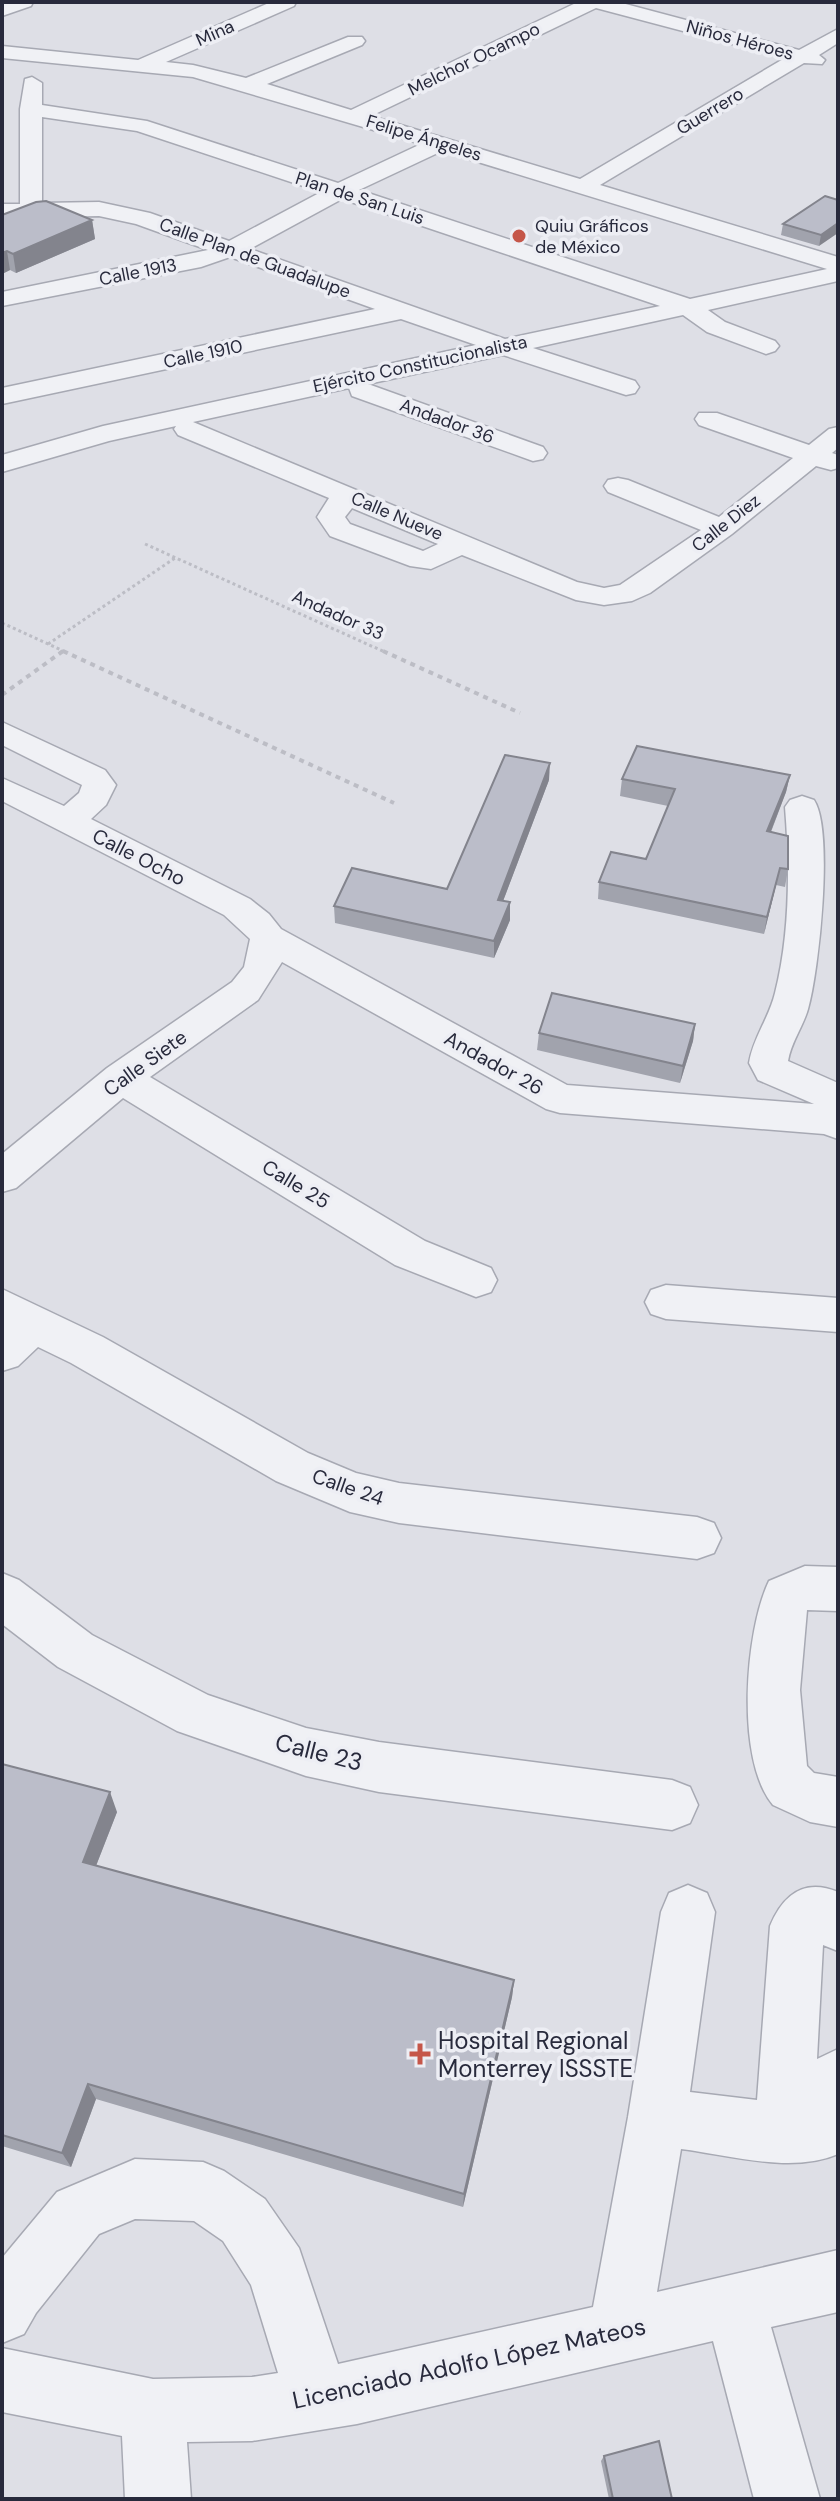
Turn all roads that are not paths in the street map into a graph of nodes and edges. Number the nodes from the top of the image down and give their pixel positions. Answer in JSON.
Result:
{"nodes":[{"id":1,"x":24,"y":2,"type":"edge"},
{"id":2,"x":287,"y":2,"type":"edge"},
{"id":3,"x":595,"y":2,"type":"edge"},
{"id":4,"x":2,"y":10,"type":"edge"},
{"id":5,"x":838,"y":35,"type":"edge"},
{"id":6,"x":355,"y":41,"type":"dead end"},
{"id":7,"x":2,"y":52,"type":"edge"},
{"id":8,"x":34,"y":55,"type":"junction"},
{"id":9,"x":801,"y":56,"type":"junction"},
{"id":10,"x":143,"y":65,"type":"junction"},
{"id":11,"x":838,"y":66,"type":"edge"},
{"id":12,"x":248,"y":85,"type":"junction"},
{"id":13,"x":30,"y":109,"type":"junction"},
{"id":14,"x":354,"y":116,"type":"junction"},
{"id":15,"x":441,"y":143,"type":"junction"},
{"id":16,"x":582,"y":187,"type":"junction"},
{"id":17,"x":340,"y":191,"type":"junction"},
{"id":18,"x":31,"y":210,"type":"junction"},
{"id":19,"x":2,"y":211,"type":"edge"},
{"id":20,"x":232,"y":249,"type":"junction"},
{"id":21,"x":837,"y":274,"type":"edge"},
{"id":22,"x":2,"y":299,"type":"edge"},
{"id":23,"x":403,"y":311,"type":"junction"},
{"id":24,"x":693,"y":311,"type":"junction"},
{"id":25,"x":501,"y":346,"type":"junction"},
{"id":26,"x":766,"y":346,"type":"dead end"},
{"id":27,"x":526,"y":354,"type":"junction"},
{"id":28,"x":626,"y":387,"type":"dead end"},
{"id":29,"x":361,"y":390,"type":"junction"},
{"id":30,"x":2,"y":396,"type":"edge"},
{"id":31,"x":708,"y":419,"type":"dead end"},
{"id":32,"x":187,"y":429,"type":"junction"},
{"id":33,"x":838,"y":435,"type":"edge"},
{"id":34,"x":533,"y":453,"type":"dead end"},
{"id":35,"x":825,"y":460,"type":"edge"},
{"id":36,"x":2,"y":464,"type":"edge"},
{"id":37,"x":2,"y":477,"type":"edge"},
{"id":38,"x":618,"y":486,"type":"dead end"},
{"id":39,"x":722,"y":528,"type":"junction"},
{"id":40,"x":607,"y":598,"type":"joint"},
{"id":41,"x":2,"y":732,"type":"edge"},
{"id":42,"x":2,"y":788,"type":"edge"},
{"id":43,"x":802,"y":807,"type":"dead end"},
{"id":44,"x":68,"y":821,"type":"junction"},
{"id":45,"x":268,"y":938,"type":"junction"},
{"id":46,"x":121,"y":1078,"type":"junction"},
{"id":47,"x":838,"y":1099,"type":"edge"},
{"id":48,"x":838,"y":1124,"type":"edge"},
{"id":49,"x":2,"y":1177,"type":"edge"},
{"id":50,"x":476,"y":1280,"type":"dead end"},
{"id":51,"x":666,"y":1302,"type":"dead end"},
{"id":52,"x":838,"y":1315,"type":"edge"},
{"id":53,"x":12,"y":1328,"type":"edge"},
{"id":54,"x":697,"y":1538,"type":"dead end"},
{"id":55,"x":838,"y":1589,"type":"edge"},
{"id":56,"x":2,"y":1595,"type":"edge"},
{"id":57,"x":838,"y":1802,"type":"edge"},
{"id":58,"x":672,"y":1805,"type":"dead end"},
{"id":59,"x":688,"y":1912,"type":"dead end"},
{"id":60,"x":838,"y":1924,"type":"edge"},
{"id":61,"x":838,"y":2078,"type":"edge"},
{"id":62,"x":657,"y":2117,"type":"junction"},
{"id":63,"x":784,"y":2133,"type":"junction"},
{"id":64,"x":838,"y":2281,"type":"edge"},
{"id":65,"x":734,"y":2305,"type":"junction"},
{"id":66,"x":2,"y":2312,"type":"edge"},
{"id":67,"x":619,"y":2331,"type":"junction"},
{"id":68,"x":2,"y":2380,"type":"edge"},
{"id":69,"x":317,"y":2398,"type":"junction"},
{"id":70,"x":153,"y":2411,"type":"junction"},
{"id":71,"x":158,"y":2499,"type":"edge"},
{"id":72,"x":787,"y":2499,"type":"edge"}],
"edges":[{"from":1,"to":4,"type":"street"},
{"from":2,"to":10,"type":"street","name":"Mina"},
{"from":3,"to":9,"type":"street","name":"Niños Héroes"},
{"from":3,"to":14,"type":"street","name":"Melchor Ocampo"},
{"from":5,"to":9,"type":"street","name":"Guerrero"},
{"from":6,"to":12,"type":"street"},
{"from":7,"to":8,"type":"street","name":"Felipe Ángeles"},
{"from":8,"to":10,"type":"street","name":"Felipe Ángeles"},
{"from":8,"to":13,"type":"street"},
{"from":9,"to":11,"type":"street","name":"Niños Héroes"},
{"from":9,"to":16,"type":"street","name":"Guerrero"},
{"from":10,"to":12,"type":"street","name":"Felipe Ángeles"},
{"from":12,"to":14,"type":"street","name":"Felipe Ángeles"},
{"from":13,"to":17,"type":"street","name":"Plan de San Luis"},
{"from":13,"to":18,"type":"street"},
{"from":14,"to":15,"type":"street","name":"Felipe Ángeles"},
{"from":15,"to":16,"type":"street","name":"Felipe Ángeles"},
{"from":15,"to":17,"type":"street","name":"Calle 1913"},
{"from":16,"to":21,"type":"street","name":"Felipe Ángeles"},
{"from":17,"to":20,"type":"street","name":"Calle 1913"},
{"from":17,"to":24,"type":"street","name":"Plan de San Luis"},
{"from":18,"to":19,"type":"street","name":"Calle Plan de Guadalupe"},
{"from":18,"to":20,"type":"street","name":"Calle Plan de Guadalupe"},
{"from":20,"to":22,"type":"street","name":"Calle 1913"},
{"from":20,"to":23,"type":"street","name":"Calle Plan de Guadalupe"},
{"from":21,"to":24,"type":"street","name":"Ejército Constitucionalista"},
{"from":23,"to":25,"type":"street","name":"Calle Plan de Guadalupe"},
{"from":23,"to":30,"type":"street","name":"Calle 1910"},
{"from":24,"to":25,"type":"street","name":"Ejército Constitucionalista"},
{"from":24,"to":26,"type":"street","name":"Plan de San Luis"},
{"from":24,"to":27,"type":"street","name":"Ejército Constitucionalista"},
{"from":25,"to":27,"type":"street","name":"Calle Plan de Guadalupe"},
{"from":25,"to":36,"type":"street","name":"Ejército Constitucionalista"},
{"from":27,"to":28,"type":"street","name":"Calle Plan de Guadalupe"},
{"from":27,"to":29,"type":"street","name":"Ejército Constitucionalista"},
{"from":29,"to":32,"type":"street","name":"Ejército Constitucionalista"},
{"from":29,"to":34,"type":"street","name":"Andador 36"},
{"from":31,"to":35,"type":"street"},
{"from":32,"to":37,"type":"street","name":"Ejército Constitucionalista"},
{"from":32,"to":40,"type":"street","name":"Calle Nueve"},
{"from":33,"to":35,"type":"street","name":"Calle Diez"},
{"from":35,"to":39,"type":"street","name":"Calle Diez"},
{"from":38,"to":39,"type":"street"},
{"from":39,"to":40,"type":"street","name":"Calle Diez"},
{"from":41,"to":44,"type":"street"},
{"from":42,"to":44,"type":"street","name":"Calle Ocho"},
{"from":43,"to":47,"type":"street"},
{"from":44,"to":45,"type":"street","name":"Calle Ocho"},
{"from":45,"to":46,"type":"street","name":"Calle Siete"},
{"from":45,"to":48,"type":"street","name":"Andador 26"},
{"from":46,"to":49,"type":"street","name":"Calle Siete"},
{"from":46,"to":50,"type":"street","name":"Calle 25"},
{"from":51,"to":52,"type":"street"},
{"from":53,"to":54,"type":"street","name":"Calle 24"},
{"from":55,"to":57,"type":"street"},
{"from":56,"to":58,"type":"street","name":"Calle 23"},
{"from":59,"to":62,"type":"street"},
{"from":60,"to":63,"type":"street"},
{"from":61,"to":63,"type":"street"},
{"from":62,"to":63,"type":"street"},
{"from":62,"to":67,"type":"street"},
{"from":64,"to":65,"type":"street","name":"Licenciado Adolfo López Mateos"},
{"from":65,"to":67,"type":"street","name":"Licenciado Adolfo López Mateos"},
{"from":65,"to":72,"type":"street"},
{"from":66,"to":69,"type":"street"},
{"from":67,"to":69,"type":"street","name":"Licenciado Adolfo López Mateos"},
{"from":68,"to":70,"type":"street","name":"Licenciado Adolfo López Mateos"},
{"from":69,"to":70,"type":"street","name":"Licenciado Adolfo López Mateos"},
{"from":70,"to":71,"type":"street"}]}
